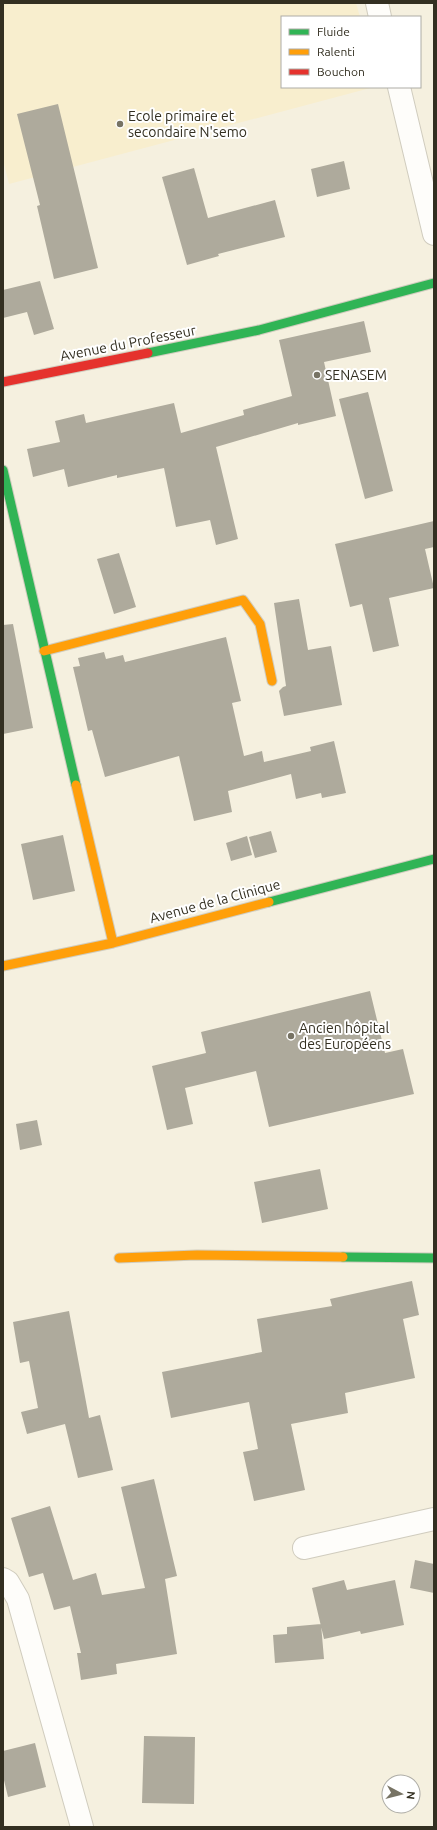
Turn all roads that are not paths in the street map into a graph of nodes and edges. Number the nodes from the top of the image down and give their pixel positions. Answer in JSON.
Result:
{"nodes":[{"id":1,"x":377,"y":3,"type":"edge"},
{"id":2,"x":380,"y":16,"type":"edge"},
{"id":3,"x":399,"y":88,"type":"edge"},
{"id":4,"x":434,"y":234,"type":"edge"},
{"id":5,"x":434,"y":283,"type":"edge"},
{"id":6,"x":3,"y":382,"type":"edge"},
{"id":7,"x":3,"y":470,"type":"edge"},
{"id":8,"x":44,"y":651,"type":"junction"},
{"id":9,"x":272,"y":681,"type":"dead end"},
{"id":10,"x":434,"y":859,"type":"edge"},
{"id":11,"x":112,"y":942,"type":"junction"},
{"id":12,"x":3,"y":966,"type":"edge"},
{"id":13,"x":119,"y":1258,"type":"dead end"},
{"id":14,"x":434,"y":1258,"type":"edge"},
{"id":15,"x":434,"y":1520,"type":"edge"},
{"id":16,"x":304,"y":1548,"type":"dead end"},
{"id":17,"x":3,"y":1579,"type":"edge"},
{"id":18,"x":82,"y":1827,"type":"edge"}],
"edges":[{"from":1,"to":2,"type":"street"},
{"from":3,"to":4,"type":"street"},
{"from":5,"to":6,"type":"street","name":"Avenue du Professeur"},
{"from":7,"to":8,"type":"street"},
{"from":8,"to":9,"type":"street"},
{"from":8,"to":11,"type":"street"},
{"from":10,"to":11,"type":"street","name":"Avenue de la Clinique"},
{"from":11,"to":12,"type":"street","name":"Avenue de la Clinique"},
{"from":13,"to":14,"type":"street"},
{"from":15,"to":16,"type":"street"},
{"from":17,"to":18,"type":"street"}]}
